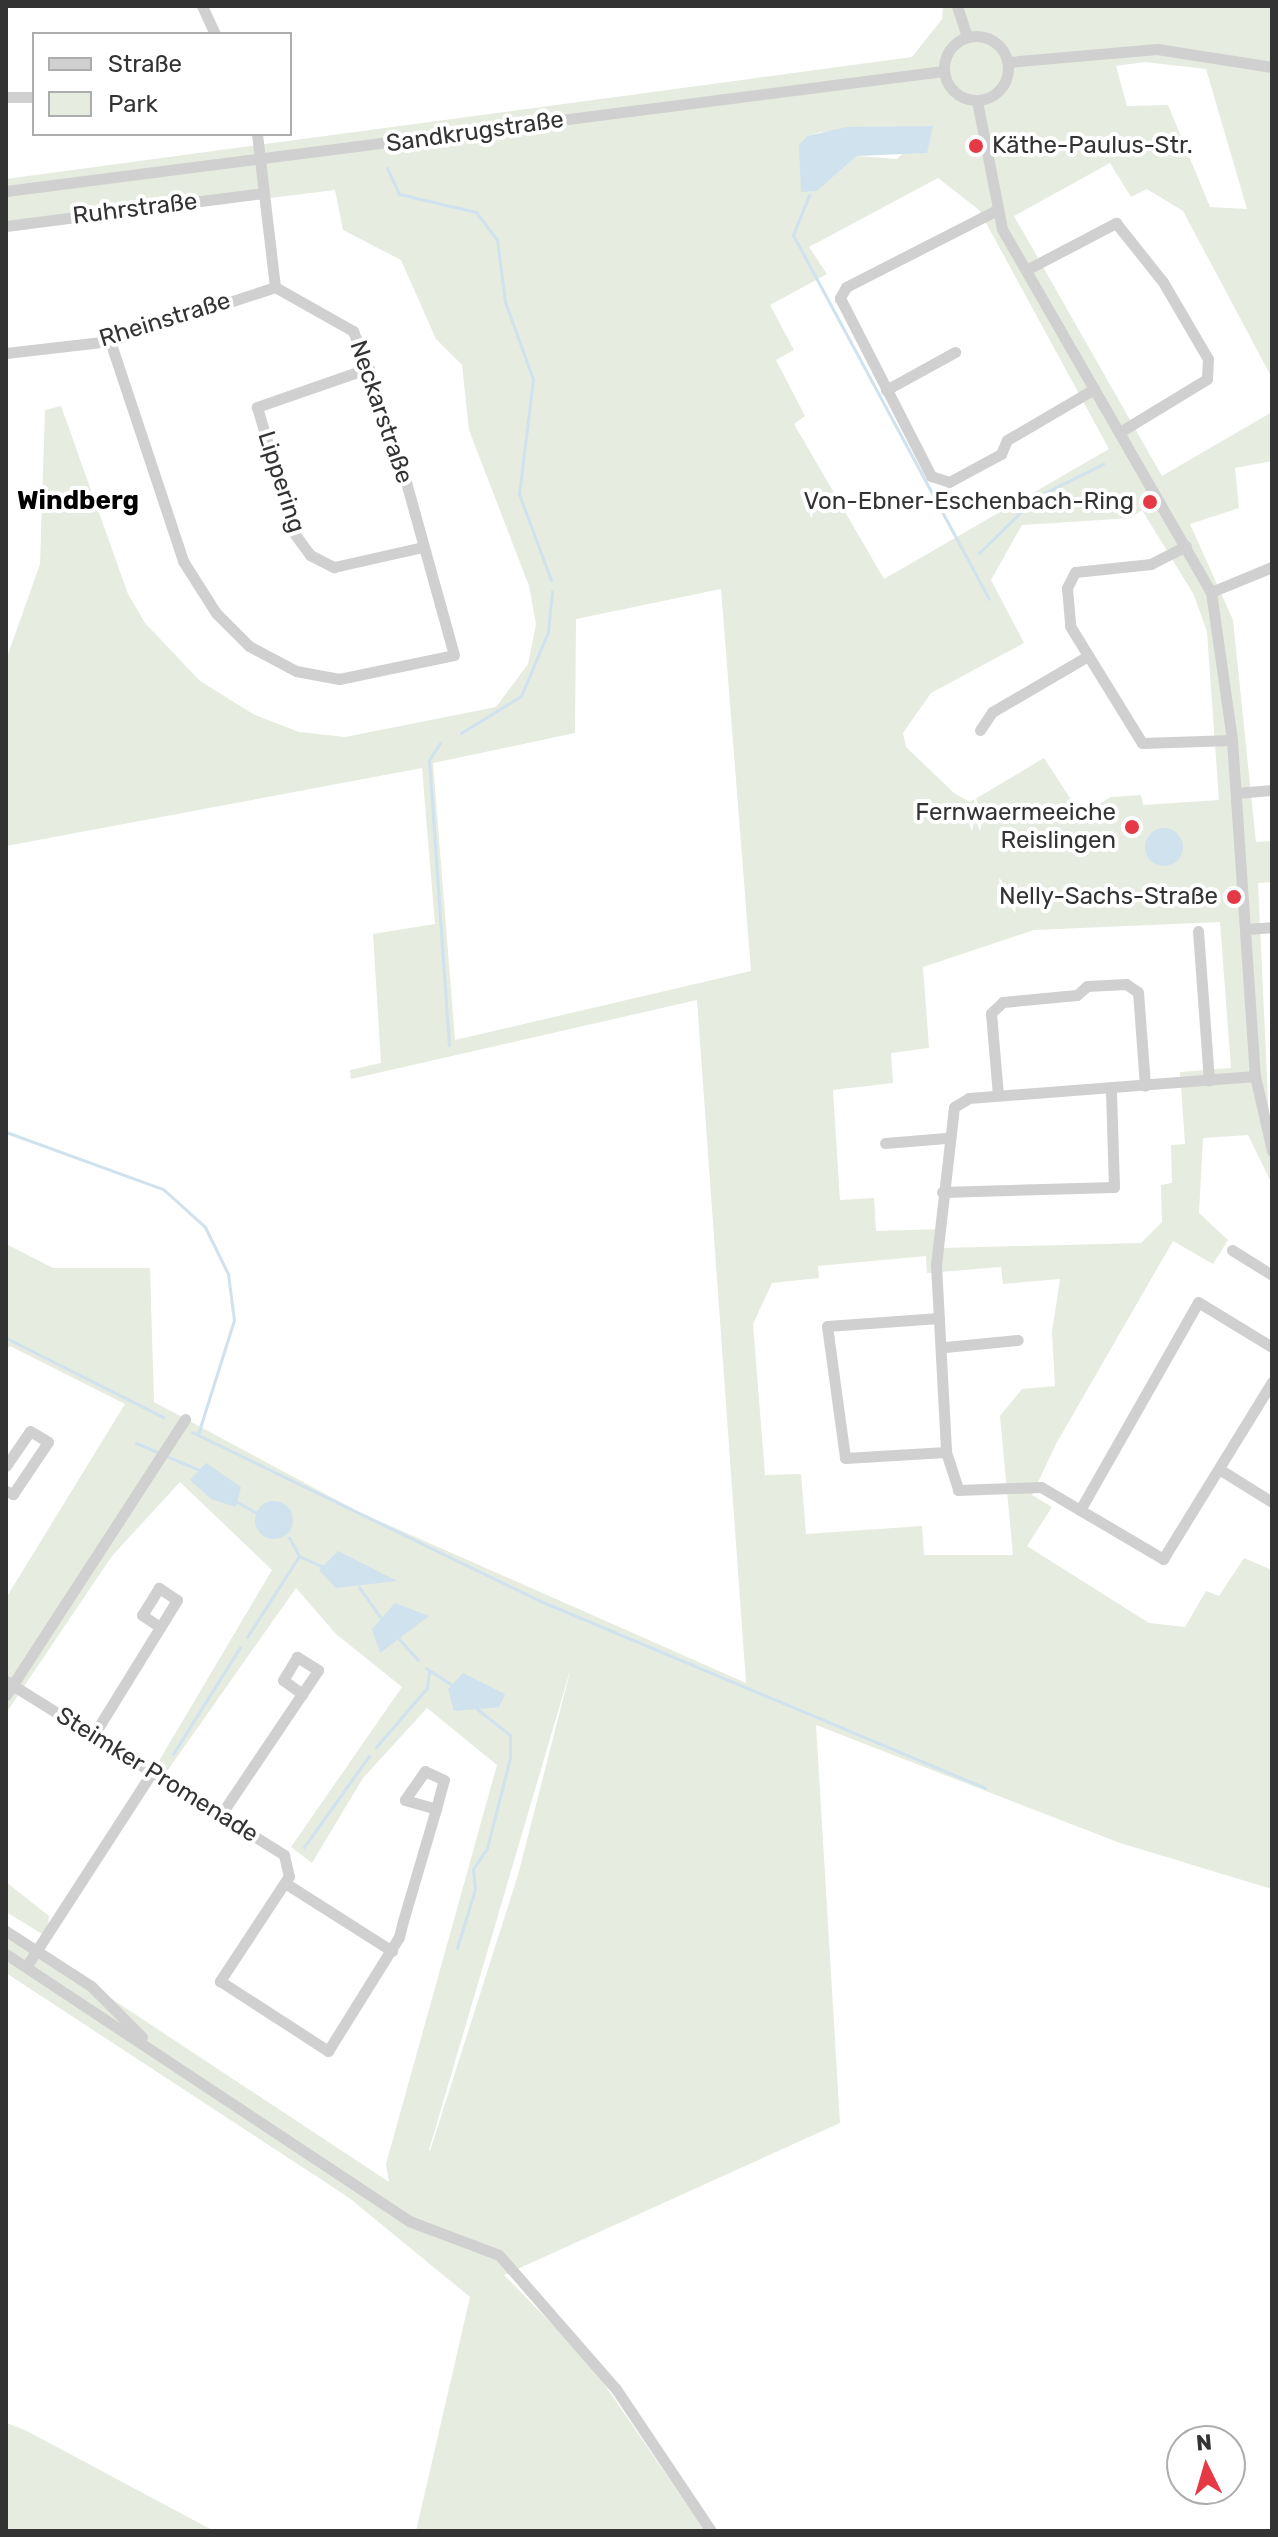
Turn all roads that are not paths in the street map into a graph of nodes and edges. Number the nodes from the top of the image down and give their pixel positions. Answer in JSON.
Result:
{"nodes":[{"id":1,"x":202,"y":6,"type":"edge"},
{"id":2,"x":957,"y":6,"type":"edge"},
{"id":3,"x":214,"y":32,"type":"edge"},
{"id":4,"x":967,"y":37,"type":"junction"},
{"id":5,"x":1008,"y":62,"type":"junction"},
{"id":6,"x":1272,"y":67,"type":"edge"},
{"id":7,"x":943,"y":71,"type":"junction"},
{"id":8,"x":6,"y":97,"type":"edge"},
{"id":9,"x":32,"y":97,"type":"edge"},
{"id":10,"x":977,"y":101,"type":"junction"},
{"id":11,"x":257,"y":136,"type":"edge"},
{"id":12,"x":263,"y":161,"type":"junction"},
{"id":13,"x":6,"y":191,"type":"edge"},
{"id":14,"x":264,"y":193,"type":"junction"},
{"id":15,"x":995,"y":211,"type":"junction"},
{"id":16,"x":6,"y":226,"type":"edge"},
{"id":17,"x":1026,"y":270,"type":"junction"},
{"id":18,"x":275,"y":287,"type":"junction"},
{"id":19,"x":110,"y":341,"type":"junction"},
{"id":20,"x":955,"y":352,"type":"dead end"},
{"id":21,"x":6,"y":353,"type":"edge"},
{"id":22,"x":369,"y":368,"type":"junction"},
{"id":23,"x":1094,"y":389,"type":"junction"},
{"id":24,"x":886,"y":390,"type":"junction"},
{"id":25,"x":1120,"y":432,"type":"junction"},
{"id":26,"x":1186,"y":546,"type":"junction"},
{"id":27,"x":423,"y":547,"type":"junction"},
{"id":28,"x":1272,"y":567,"type":"edge"},
{"id":29,"x":1211,"y":592,"type":"junction"},
{"id":30,"x":1086,"y":657,"type":"junction"},
{"id":31,"x":980,"y":730,"type":"dead end"},
{"id":32,"x":1232,"y":740,"type":"junction"},
{"id":33,"x":1272,"y":790,"type":"edge"},
{"id":34,"x":1236,"y":793,"type":"junction"},
{"id":35,"x":1272,"y":927,"type":"edge"},
{"id":36,"x":1246,"y":929,"type":"junction"},
{"id":37,"x":1198,"y":931,"type":"dead end"},
{"id":38,"x":1255,"y":1076,"type":"junction"},
{"id":39,"x":1209,"y":1081,"type":"junction"},
{"id":40,"x":1145,"y":1086,"type":"junction"},
{"id":41,"x":1111,"y":1089,"type":"junction"},
{"id":42,"x":998,"y":1095,"type":"junction"},
{"id":43,"x":946,"y":1138,"type":"junction"},
{"id":44,"x":885,"y":1143,"type":"dead end"},
{"id":45,"x":1272,"y":1151,"type":"edge"},
{"id":46,"x":942,"y":1192,"type":"junction"},
{"id":47,"x":1232,"y":1250,"type":"dead end"},
{"id":48,"x":1272,"y":1275,"type":"edge"},
{"id":49,"x":939,"y":1318,"type":"junction"},
{"id":50,"x":1018,"y":1340,"type":"dead end"},
{"id":51,"x":945,"y":1347,"type":"junction"},
{"id":52,"x":1272,"y":1347,"type":"edge"},
{"id":53,"x":1272,"y":1382,"type":"edge"},
{"id":54,"x":185,"y":1419,"type":"dead end"},
{"id":55,"x":946,"y":1452,"type":"junction"},
{"id":56,"x":6,"y":1466,"type":"edge"},
{"id":57,"x":1219,"y":1469,"type":"junction"},
{"id":58,"x":6,"y":1491,"type":"edge"},
{"id":59,"x":1272,"y":1502,"type":"edge"},
{"id":60,"x":1080,"y":1510,"type":"junction"},
{"id":61,"x":160,"y":1627,"type":"dead end"},
{"id":62,"x":8,"y":1687,"type":"edge"},
{"id":63,"x":302,"y":1694,"type":"dead end"},
{"id":64,"x":93,"y":1736,"type":"junction"},
{"id":65,"x":153,"y":1771,"type":"junction"},
{"id":66,"x":436,"y":1809,"type":"dead end"},
{"id":67,"x":222,"y":1813,"type":"junction"},
{"id":68,"x":285,"y":1883,"type":"junction"},
{"id":69,"x":6,"y":1931,"type":"edge"},
{"id":70,"x":38,"y":1950,"type":"junction"},
{"id":71,"x":392,"y":1951,"type":"junction"},
{"id":72,"x":6,"y":1954,"type":"edge"},
{"id":73,"x":26,"y":1967,"type":"junction"},
{"id":74,"x":170,"y":2062,"type":"junction"},
{"id":75,"x":711,"y":2531,"type":"edge"}],
"edges":[{"from":1,"to":3,"type":"street"},
{"from":2,"to":4,"type":"street"},
{"from":4,"to":5,"type":"street"},
{"from":4,"to":7,"type":"street"},
{"from":5,"to":6,"type":"street"},
{"from":5,"to":10,"type":"street"},
{"from":7,"to":10,"type":"street"},
{"from":7,"to":12,"type":"street","name":"Sandkrugstraße"},
{"from":8,"to":9,"type":"street"},
{"from":10,"to":15,"type":"street"},
{"from":11,"to":12,"type":"street"},
{"from":12,"to":13,"type":"street","name":"Sandkrugstraße"},
{"from":12,"to":14,"type":"street"},
{"from":14,"to":16,"type":"street","name":"Ruhrstraße"},
{"from":14,"to":18,"type":"street"},
{"from":15,"to":17,"type":"street"},
{"from":15,"to":24,"type":"street"},
{"from":17,"to":23,"type":"street"},
{"from":17,"to":25,"type":"street"},
{"from":18,"to":19,"type":"street","name":"Rheinstraße"},
{"from":18,"to":22,"type":"street","name":"Neckarstraße"},
{"from":19,"to":21,"type":"street","name":"Rheinstraße"},
{"from":19,"to":27,"type":"street","name":"Neckarstraße"},
{"from":20,"to":24,"type":"street"},
{"from":22,"to":27,"type":"street","name":"Neckarstraße"},
{"from":22,"to":27,"type":"street","name":"Lippering"},
{"from":23,"to":24,"type":"street"},
{"from":23,"to":25,"type":"street"},
{"from":25,"to":26,"type":"street"},
{"from":26,"to":29,"type":"street"},
{"from":26,"to":30,"type":"street"},
{"from":28,"to":29,"type":"street"},
{"from":29,"to":32,"type":"street"},
{"from":30,"to":31,"type":"street"},
{"from":30,"to":32,"type":"street"},
{"from":32,"to":34,"type":"street"},
{"from":33,"to":34,"type":"street"},
{"from":34,"to":36,"type":"street"},
{"from":35,"to":36,"type":"street"},
{"from":36,"to":38,"type":"street"},
{"from":37,"to":39,"type":"street"},
{"from":38,"to":39,"type":"street"},
{"from":38,"to":45,"type":"street"},
{"from":39,"to":40,"type":"street"},
{"from":40,"to":41,"type":"street"},
{"from":40,"to":42,"type":"street"},
{"from":41,"to":42,"type":"street"},
{"from":41,"to":46,"type":"street"},
{"from":42,"to":43,"type":"street"},
{"from":43,"to":44,"type":"street"},
{"from":43,"to":46,"type":"street"},
{"from":46,"to":49,"type":"street"},
{"from":47,"to":48,"type":"street"},
{"from":49,"to":51,"type":"street"},
{"from":49,"to":55,"type":"street"},
{"from":50,"to":51,"type":"street"},
{"from":51,"to":55,"type":"street"},
{"from":52,"to":60,"type":"street"},
{"from":53,"to":57,"type":"street"},
{"from":54,"to":62,"type":"street"},
{"from":55,"to":60,"type":"street"},
{"from":56,"to":58,"type":"street"},
{"from":57,"to":59,"type":"street"},
{"from":57,"to":60,"type":"street"},
{"from":61,"to":64,"type":"street"},
{"from":62,"to":64,"type":"street","name":"Steimker Promenade"},
{"from":63,"to":67,"type":"street"},
{"from":64,"to":65,"type":"street","name":"Steimker Promenade"},
{"from":65,"to":67,"type":"street","name":"Steimker Promenade"},
{"from":65,"to":70,"type":"street"},
{"from":66,"to":71,"type":"street"},
{"from":67,"to":68,"type":"street","name":"Steimker Promenade"},
{"from":68,"to":71,"type":"street"},
{"from":68,"to":71,"type":"street"},
{"from":69,"to":70,"type":"street"},
{"from":70,"to":73,"type":"street"},
{"from":70,"to":74,"type":"street"},
{"from":72,"to":73,"type":"street"},
{"from":73,"to":74,"type":"street"},
{"from":74,"to":75,"type":"street"}]}
